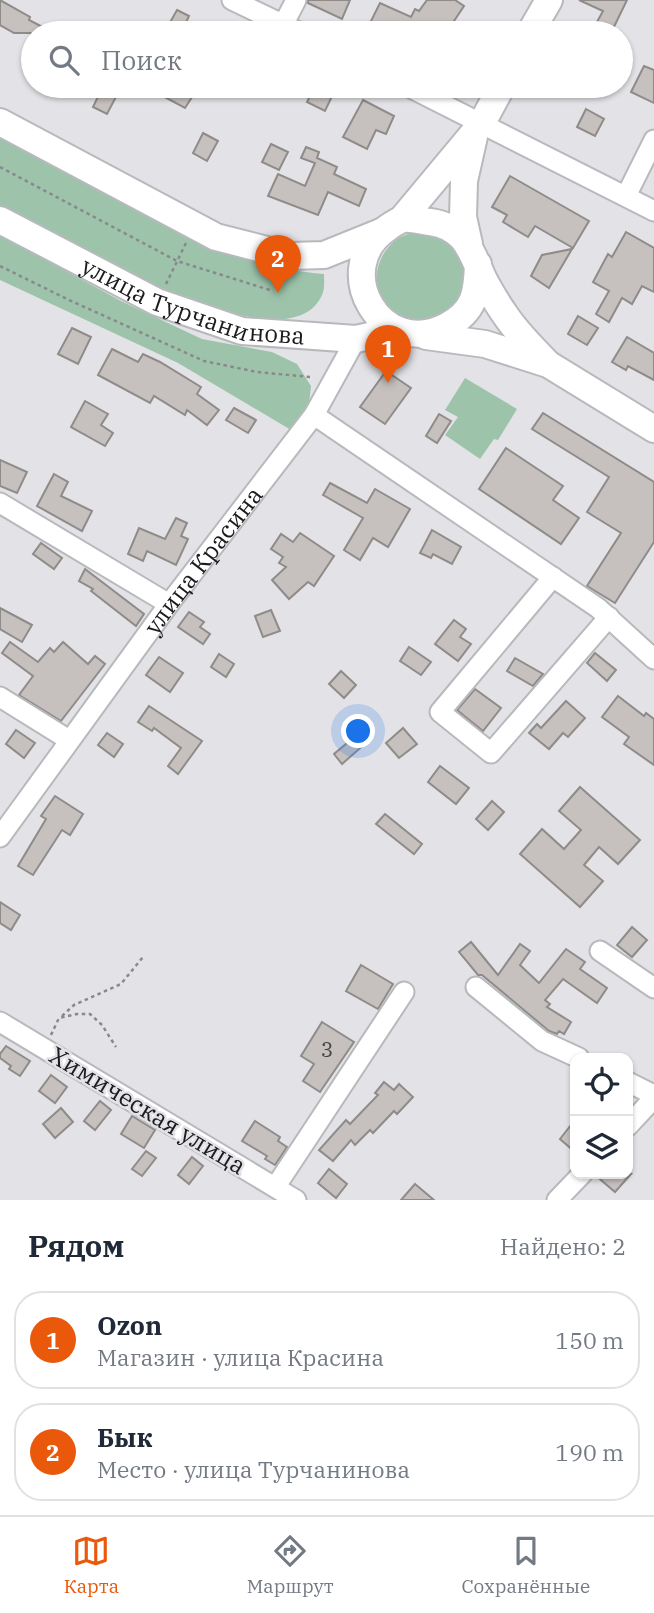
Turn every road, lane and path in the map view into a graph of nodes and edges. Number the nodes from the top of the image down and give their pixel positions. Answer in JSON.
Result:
{"nodes":[{"id":1,"x":232,"y":0,"type":"edge"},
{"id":2,"x":296,"y":0,"type":"edge"},
{"id":3,"x":549,"y":0,"type":"edge"},
{"id":4,"x":275,"y":21,"type":"edge"},
{"id":5,"x":293,"y":21,"type":"edge"},
{"id":6,"x":537,"y":21,"type":"edge"},
{"id":7,"x":428,"y":98,"type":"edge"},
{"id":8,"x":495,"y":98,"type":"edge"},
{"id":9,"x":0,"y":122,"type":"edge"},
{"id":10,"x":478,"y":127,"type":"junction"},
{"id":11,"x":654,"y":140,"type":"edge"},
{"id":12,"x":0,"y":167,"type":"edge"},
{"id":13,"x":626,"y":196,"type":"junction"},
{"id":14,"x":654,"y":211,"type":"edge"},
{"id":15,"x":0,"y":220,"type":"edge"},
{"id":16,"x":194,"y":225,"type":"junction"},
{"id":17,"x":393,"y":225,"type":"junction"},
{"id":18,"x":473,"y":254,"type":"junction"},
{"id":19,"x":177,"y":261,"type":"junction"},
{"id":20,"x":0,"y":266,"type":"edge"},
{"id":21,"x":362,"y":266,"type":"junction"},
{"id":22,"x":273,"y":292,"type":"dead end"},
{"id":23,"x":157,"y":302,"type":"junction"},
{"id":24,"x":405,"y":333,"type":"junction"},
{"id":25,"x":356,"y":339,"type":"junction"},
{"id":26,"x":548,"y":364,"type":"junction"},
{"id":27,"x":310,"y":377,"type":"dead end"},
{"id":28,"x":314,"y":415,"type":"junction"},
{"id":29,"x":654,"y":429,"type":"edge"},
{"id":30,"x":0,"y":503,"type":"edge"},
{"id":31,"x":553,"y":577,"type":"junction"},
{"id":32,"x":169,"y":604,"type":"junction"},
{"id":33,"x":609,"y":617,"type":"junction"},
{"id":34,"x":654,"y":659,"type":"edge"},
{"id":35,"x":0,"y":697,"type":"edge"},
{"id":36,"x":69,"y":740,"type":"junction"},
{"id":37,"x":0,"y":837,"type":"edge"},
{"id":38,"x":600,"y":951,"type":"dead end"},
{"id":39,"x":142,"y":957,"type":"dead end"},
{"id":40,"x":476,"y":988,"type":"dead end"},
{"id":41,"x":654,"y":988,"type":"edge"},
{"id":42,"x":404,"y":992,"type":"dead end"},
{"id":43,"x":59,"y":1018,"type":"junction"},
{"id":44,"x":0,"y":1022,"type":"edge"},
{"id":45,"x":116,"y":1047,"type":"dead end"},
{"id":46,"x":570,"y":1054,"type":"edge"},
{"id":47,"x":56,"y":1055,"type":"junction"},
{"id":48,"x":633,"y":1086,"type":"edge"},
{"id":49,"x":653,"y":1100,"type":"edge"},
{"id":50,"x":633,"y":1121,"type":"edge"},
{"id":51,"x":577,"y":1179,"type":"edge"},
{"id":52,"x":276,"y":1186,"type":"junction"},
{"id":53,"x":296,"y":1200,"type":"edge"},
{"id":54,"x":557,"y":1200,"type":"edge"}],
"edges":[{"from":1,"to":4,"type":"street"},
{"from":2,"to":5,"type":"street"},
{"from":3,"to":6,"type":"street"},
{"from":7,"to":10,"type":"street"},
{"from":8,"to":10,"type":"street"},
{"from":9,"to":16,"type":"street"},
{"from":10,"to":13,"type":"street"},
{"from":10,"to":17,"type":"street"},
{"from":10,"to":18,"type":"street"},
{"from":11,"to":13,"type":"street"},
{"from":12,"to":19,"type":"path"},
{"from":13,"to":14,"type":"street"},
{"from":15,"to":23,"type":"street","name":"улица Турчанинова"},
{"from":16,"to":17,"type":"street"},
{"from":16,"to":19,"type":"path"},
{"from":17,"to":18,"type":"street"},
{"from":17,"to":21,"type":"street"},
{"from":18,"to":24,"type":"street"},
{"from":18,"to":26,"type":"street","name":"улица Турчанинова"},
{"from":19,"to":22,"type":"path"},
{"from":19,"to":23,"type":"path"},
{"from":20,"to":27,"type":"path"},
{"from":21,"to":24,"type":"street"},
{"from":21,"to":25,"type":"street","name":"улица Красина"},
{"from":23,"to":25,"type":"street","name":"улица Турчанинова"},
{"from":24,"to":25,"type":"street","name":"улица Турчанинова"},
{"from":24,"to":26,"type":"street","name":"улица Турчанинова"},
{"from":25,"to":28,"type":"street","name":"улица Красина"},
{"from":26,"to":29,"type":"street","name":"улица Турчанинова"},
{"from":28,"to":31,"type":"street"},
{"from":28,"to":32,"type":"street","name":"улица Красина"},
{"from":30,"to":32,"type":"street"},
{"from":31,"to":33,"type":"street"},
{"from":31,"to":33,"type":"street"},
{"from":32,"to":36,"type":"street","name":"улица Красина"},
{"from":33,"to":34,"type":"street"},
{"from":35,"to":36,"type":"street"},
{"from":36,"to":37,"type":"street","name":"улица Красина"},
{"from":38,"to":41,"type":"street"},
{"from":39,"to":43,"type":"path"},
{"from":40,"to":46,"type":"street"},
{"from":42,"to":52,"type":"street"},
{"from":43,"to":45,"type":"path"},
{"from":43,"to":47,"type":"path"},
{"from":44,"to":47,"type":"street","name":"Химическая улица"},
{"from":47,"to":52,"type":"street","name":"Химическая улица"},
{"from":48,"to":49,"type":"street"},
{"from":49,"to":50,"type":"street"},
{"from":51,"to":54,"type":"street"},
{"from":52,"to":53,"type":"street","name":"Химическая улица"}]}
